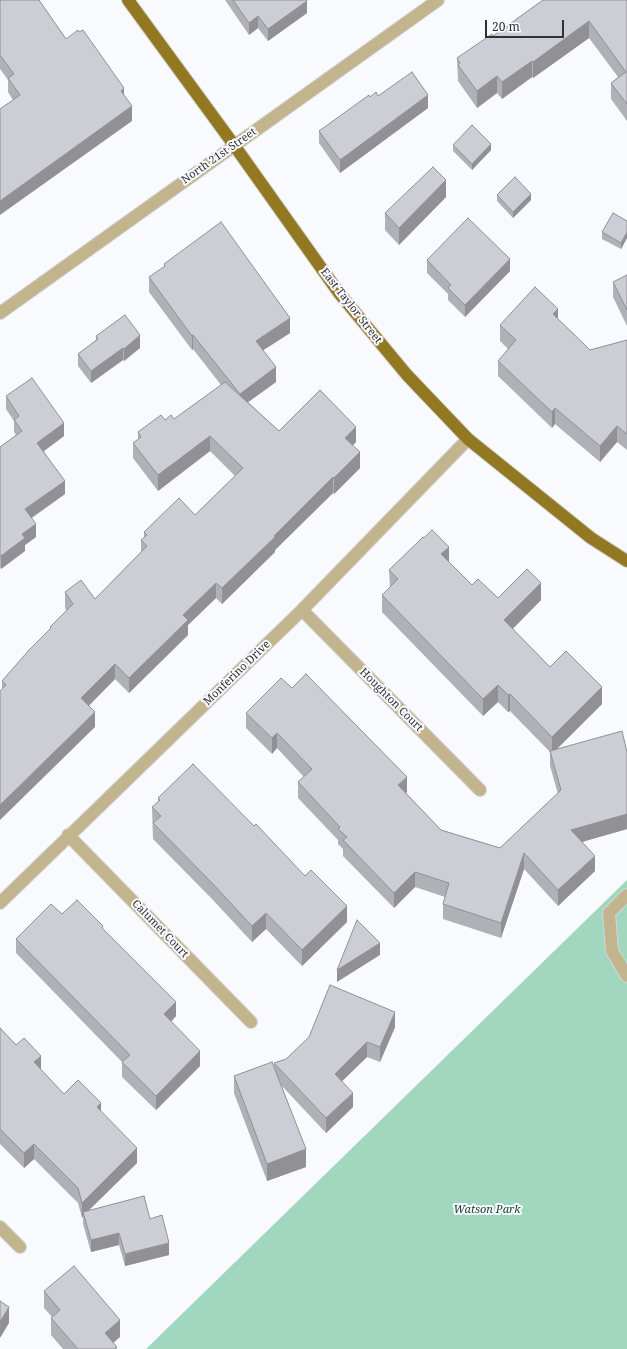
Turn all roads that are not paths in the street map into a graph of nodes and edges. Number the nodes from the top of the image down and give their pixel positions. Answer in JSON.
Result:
{"nodes":[{"id":1,"x":128,"y":0,"type":"edge"},
{"id":2,"x":438,"y":0,"type":"edge"},
{"id":3,"x":234,"y":145,"type":"junction"},
{"id":4,"x":0,"y":313,"type":"edge"},
{"id":5,"x":468,"y":439,"type":"junction"},
{"id":6,"x":627,"y":561,"type":"edge"},
{"id":7,"x":302,"y":610,"type":"junction"},
{"id":8,"x":480,"y":790,"type":"dead end"},
{"id":9,"x":68,"y":835,"type":"junction"},
{"id":10,"x":627,"y":894,"type":"edge"},
{"id":11,"x":0,"y":903,"type":"edge"},
{"id":12,"x":627,"y":976,"type":"edge"},
{"id":13,"x":251,"y":1022,"type":"dead end"},
{"id":14,"x":0,"y":1227,"type":"edge"},
{"id":15,"x":20,"y":1247,"type":"dead end"}],
"edges":[{"from":1,"to":3,"type":"main road","name":"East Taylor Street"},
{"from":2,"to":3,"type":"street","name":"North 21st Street"},
{"from":3,"to":4,"type":"street","name":"North 21st Street"},
{"from":3,"to":5,"type":"main road","name":"East Taylor Street"},
{"from":5,"to":6,"type":"main road","name":"East Taylor Street"},
{"from":5,"to":7,"type":"street","name":"Monferino Drive"},
{"from":7,"to":8,"type":"street","name":"Houghton Court"},
{"from":7,"to":9,"type":"street","name":"Monferino Drive"},
{"from":9,"to":11,"type":"street","name":"Monferino Drive"},
{"from":9,"to":13,"type":"street","name":"Calumet Court"},
{"from":10,"to":12,"type":"street"},
{"from":14,"to":15,"type":"street"}]}
